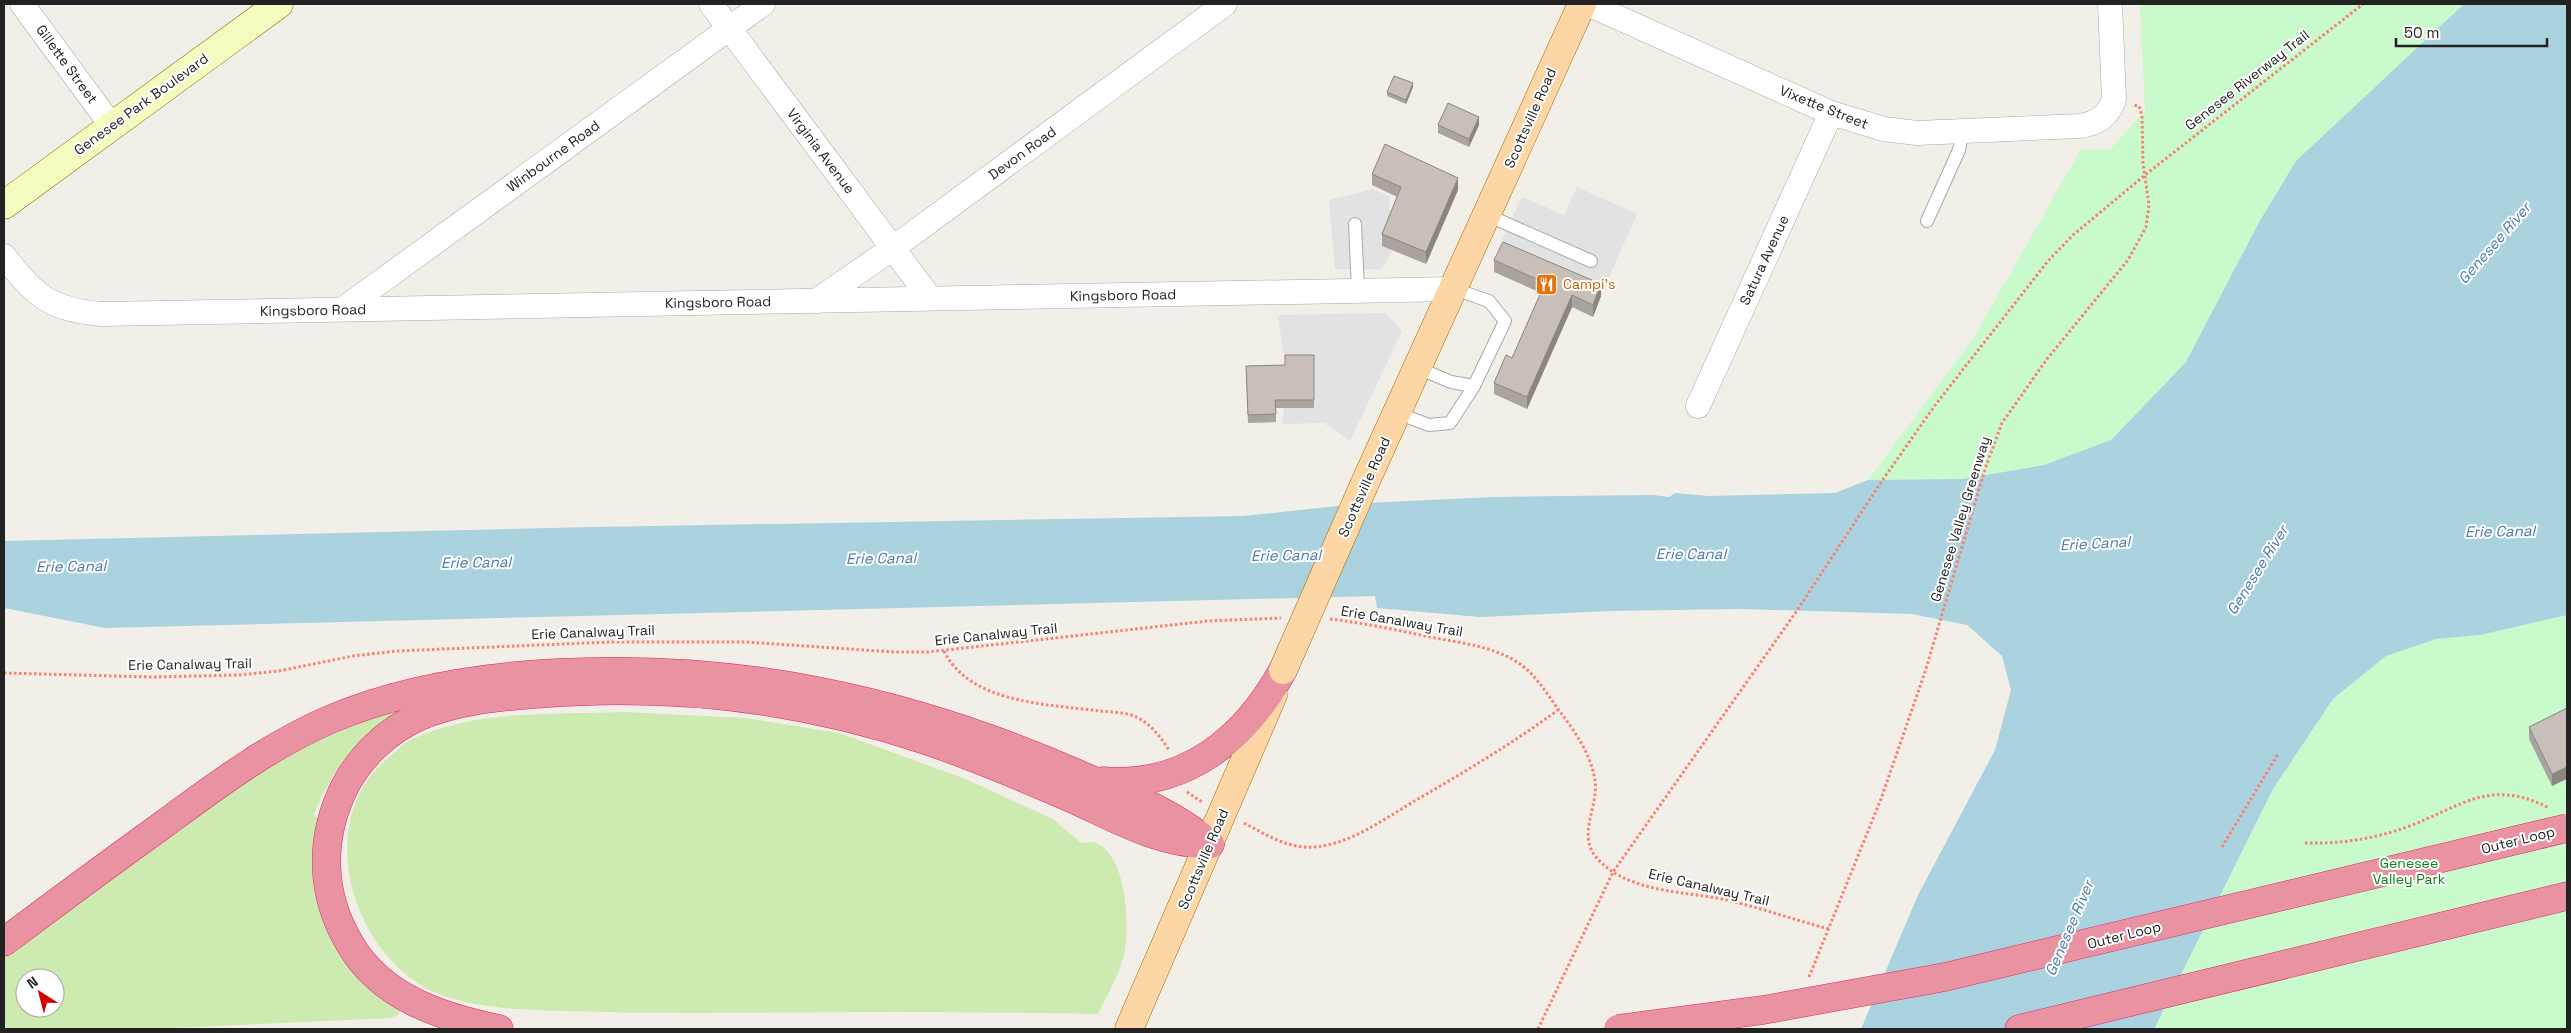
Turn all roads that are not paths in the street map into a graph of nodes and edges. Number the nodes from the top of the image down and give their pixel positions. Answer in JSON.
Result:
{"nodes":[{"id":1,"x":22,"y":4,"type":"edge"},
{"id":2,"x":279,"y":4,"type":"edge"},
{"id":3,"x":711,"y":4,"type":"edge"},
{"id":4,"x":763,"y":4,"type":"edge"},
{"id":5,"x":1226,"y":4,"type":"edge"},
{"id":6,"x":1582,"y":4,"type":"edge"},
{"id":7,"x":1588,"y":4,"type":"edge"},
{"id":8,"x":2110,"y":4,"type":"edge"},
{"id":9,"x":730,"y":28,"type":"junction"},
{"id":10,"x":1831,"y":113,"type":"junction"},
{"id":11,"x":112,"y":125,"type":"junction"},
{"id":12,"x":1964,"y":131,"type":"junction"},
{"id":13,"x":4,"y":205,"type":"edge"},
{"id":14,"x":1487,"y":215,"type":"junction"},
{"id":15,"x":1927,"y":221,"type":"dead end"},
{"id":16,"x":1355,"y":224,"type":"dead end"},
{"id":17,"x":893,"y":248,"type":"junction"},
{"id":18,"x":4,"y":256,"type":"edge"},
{"id":19,"x":1591,"y":261,"type":"dead end"},
{"id":20,"x":1454,"y":289,"type":"junction"},
{"id":21,"x":1358,"y":290,"type":"junction"},
{"id":22,"x":930,"y":298,"type":"junction"},
{"id":23,"x":816,"y":301,"type":"junction"},
{"id":24,"x":343,"y":309,"type":"junction"},
{"id":25,"x":1418,"y":368,"type":"junction"},
{"id":26,"x":1474,"y":386,"type":"junction"},
{"id":27,"x":1698,"y":406,"type":"dead end"},
{"id":28,"x":1397,"y":413,"type":"junction"},
{"id":29,"x":1283,"y":670,"type":"junction"},
{"id":30,"x":1085,"y":777,"type":"junction"},
{"id":31,"x":2561,"y":819,"type":"edge"},
{"id":32,"x":1210,"y":844,"type":"junction"},
{"id":33,"x":2567,"y":896,"type":"edge"},
{"id":34,"x":4,"y":942,"type":"edge"},
{"id":35,"x":499,"y":1029,"type":"edge"},
{"id":36,"x":1129,"y":1029,"type":"edge"},
{"id":37,"x":1618,"y":1029,"type":"edge"},
{"id":38,"x":2019,"y":1029,"type":"edge"}],
"edges":[{"from":1,"to":11,"type":"street","name":"Gillette Street"},
{"from":2,"to":11,"type":"street","name":"Genesee Park Boulevard"},
{"from":3,"to":9,"type":"street","name":"Virginia Avenue"},
{"from":4,"to":9,"type":"street","name":"Winbourne Road"},
{"from":5,"to":17,"type":"street","name":"Devon Road"},
{"from":6,"to":14,"type":"main road","name":"Scottsville Road"},
{"from":7,"to":10,"type":"street","name":"Vixette Street"},
{"from":8,"to":12,"type":"street","name":"Vixette Street"},
{"from":9,"to":17,"type":"street","name":"Virginia Avenue"},
{"from":9,"to":24,"type":"street","name":"Winbourne Road"},
{"from":10,"to":12,"type":"street","name":"Vixette Street"},
{"from":10,"to":27,"type":"street","name":"Satura Avenue"},
{"from":11,"to":13,"type":"street","name":"Genesee Park Boulevard"},
{"from":12,"to":15,"type":"lane"},
{"from":14,"to":19,"type":"lane"},
{"from":14,"to":20,"type":"main road","name":"Scottsville Road"},
{"from":16,"to":21,"type":"lane"},
{"from":17,"to":22,"type":"street","name":"Virginia Avenue"},
{"from":17,"to":23,"type":"street","name":"Devon Road"},
{"from":18,"to":24,"type":"street","name":"Kingsboro Road"},
{"from":20,"to":21,"type":"street","name":"Kingsboro Road"},
{"from":20,"to":25,"type":"main road","name":"Scottsville Road"},
{"from":20,"to":26,"type":"lane"},
{"from":21,"to":22,"type":"street","name":"Kingsboro Road"},
{"from":22,"to":23,"type":"street","name":"Kingsboro Road"},
{"from":23,"to":24,"type":"street","name":"Kingsboro Road"},
{"from":25,"to":26,"type":"lane"},
{"from":25,"to":28,"type":"main road","name":"Scottsville Road"},
{"from":26,"to":28,"type":"lane"},
{"from":28,"to":29,"type":"main road","name":"Scottsville Road","bridge":true},
{"from":29,"to":30,"type":"highway"},
{"from":29,"to":32,"type":"main road","name":"Scottsville Road"},
{"from":30,"to":32,"type":"highway"},
{"from":30,"to":34,"type":"highway"},
{"from":31,"to":37,"type":"highway","name":"Outer Loop","bridge":true},
{"from":32,"to":35,"type":"highway"},
{"from":32,"to":36,"type":"main road","name":"Scottsville Road"},
{"from":33,"to":38,"type":"highway"}]}
